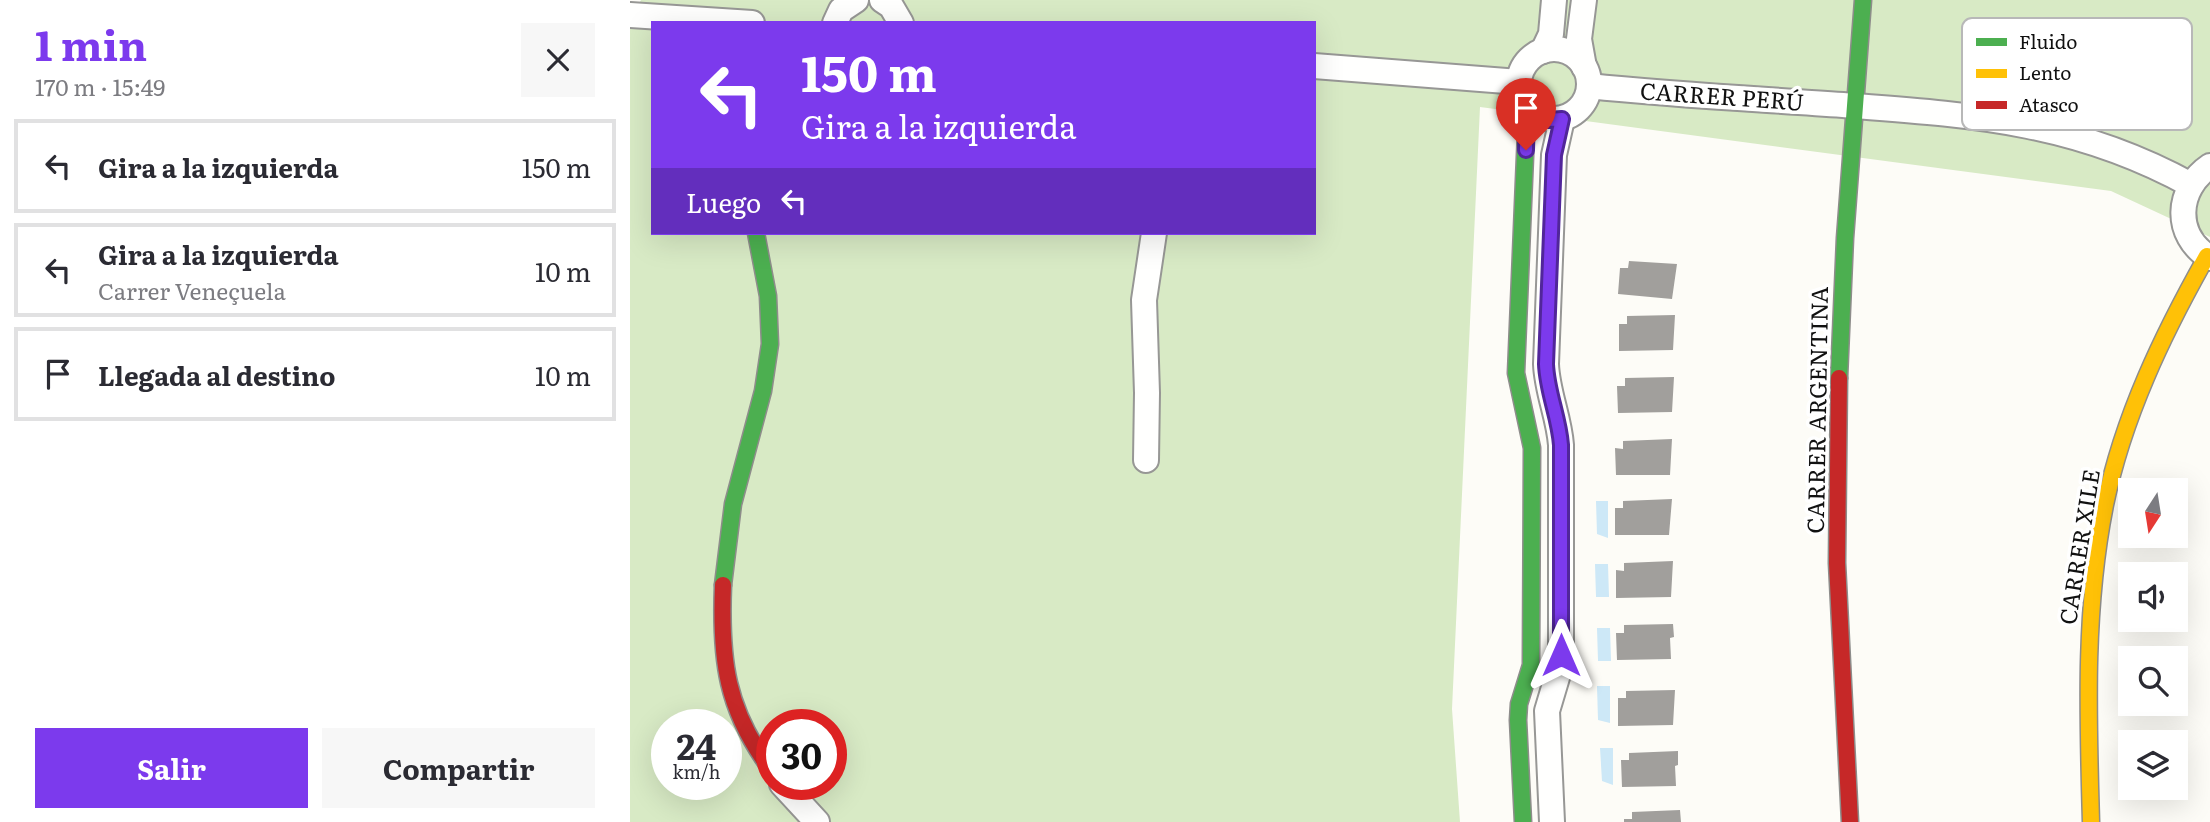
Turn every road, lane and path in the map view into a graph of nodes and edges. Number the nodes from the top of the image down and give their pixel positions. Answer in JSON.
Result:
{"nodes":[{"id":1,"x":856,"y":0,"type":"edge"},
{"id":2,"x":1554,"y":0,"type":"edge"},
{"id":3,"x":1584,"y":0,"type":"edge"},
{"id":4,"x":1863,"y":0,"type":"edge"},
{"id":5,"x":885,"y":1,"type":"edge"},
{"id":6,"x":630,"y":15,"type":"edge"},
{"id":7,"x":722,"y":21,"type":"edge"},
{"id":8,"x":836,"y":21,"type":"edge"},
{"id":9,"x":900,"y":21,"type":"edge"},
{"id":10,"x":1543,"y":51,"type":"junction"},
{"id":11,"x":1316,"y":66,"type":"edge"},
{"id":12,"x":1587,"y":76,"type":"junction"},
{"id":13,"x":1519,"y":82,"type":"junction"},
{"id":14,"x":1854,"y":106,"type":"junction"},
{"id":15,"x":1527,"y":108,"type":"junction"},
{"id":16,"x":1962,"y":115,"type":"edge"},
{"id":17,"x":1562,"y":119,"type":"junction"},
{"id":18,"x":2050,"y":130,"type":"edge"},
{"id":19,"x":2210,"y":166,"type":"edge"},
{"id":20,"x":2191,"y":185,"type":"junction"},
{"id":21,"x":756,"y":235,"type":"edge"},
{"id":22,"x":1154,"y":235,"type":"edge"},
{"id":23,"x":2208,"y":257,"type":"edge"},
{"id":24,"x":1146,"y":460,"type":"dead end"},
{"id":25,"x":756,"y":745,"type":"edge"},
{"id":26,"x":797,"y":800,"type":"edge"},
{"id":27,"x":817,"y":822,"type":"edge"},
{"id":28,"x":1523,"y":822,"type":"edge"},
{"id":29,"x":1552,"y":822,"type":"edge"},
{"id":30,"x":1850,"y":822,"type":"edge"},
{"id":31,"x":2091,"y":822,"type":"edge"}],
"edges":[{"from":1,"to":8,"type":"street"},
{"from":2,"to":10,"type":"street"},
{"from":3,"to":12,"type":"street"},
{"from":4,"to":14,"type":"street","name":"CARRER ARGENTINA"},
{"from":5,"to":9,"type":"street"},
{"from":6,"to":7,"type":"street"},
{"from":10,"to":12,"type":"street"},
{"from":10,"to":13,"type":"street"},
{"from":11,"to":13,"type":"street"},
{"from":12,"to":14,"type":"street","name":"CARRER PERÚ"},
{"from":12,"to":17,"type":"street"},
{"from":13,"to":15,"type":"street"},
{"from":14,"to":16,"type":"street","name":"CARRER PERÚ"},
{"from":14,"to":30,"type":"street","name":"CARRER ARGENTINA"},
{"from":15,"to":17,"type":"street"},
{"from":15,"to":28,"type":"street"},
{"from":17,"to":29,"type":"street"},
{"from":18,"to":20,"type":"street","name":"CARRER PERÚ"},
{"from":19,"to":20,"type":"street"},
{"from":20,"to":23,"type":"street"},
{"from":21,"to":25,"type":"street"},
{"from":22,"to":24,"type":"street"},
{"from":23,"to":31,"type":"street","name":"CARRER XILE"},
{"from":26,"to":27,"type":"street"}]}
